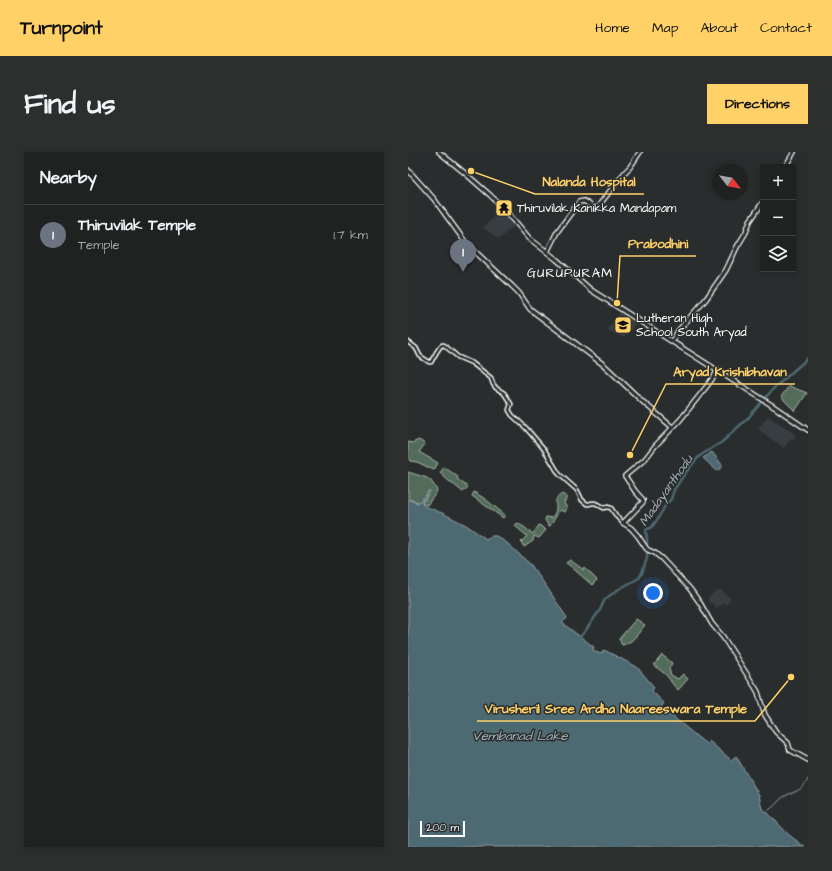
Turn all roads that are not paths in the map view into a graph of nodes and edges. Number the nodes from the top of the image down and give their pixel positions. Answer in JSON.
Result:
{"nodes":[{"id":1,"x":439,"y":152,"type":"edge"},
{"id":2,"x":640,"y":152,"type":"edge"},
{"id":3,"x":794,"y":152,"type":"edge"},
{"id":4,"x":787,"y":164,"type":"edge"},
{"id":5,"x":408,"y":170,"type":"edge"},
{"id":6,"x":760,"y":206,"type":"edge"},
{"id":7,"x":547,"y":252,"type":"junction"},
{"id":8,"x":672,"y":341,"type":"junction"},
{"id":9,"x":408,"y":342,"type":"edge"},
{"id":10,"x":718,"y":371,"type":"junction"},
{"id":11,"x":672,"y":427,"type":"junction"},
{"id":12,"x":808,"y":430,"type":"edge"},
{"id":13,"x":623,"y":522,"type":"junction"},
{"id":14,"x":808,"y":760,"type":"edge"}],
"edges":[{"from":1,"to":7,"type":"main road"},
{"from":2,"to":7,"type":"main road"},
{"from":3,"to":4,"type":"main road"},
{"from":5,"to":11,"type":"main road"},
{"from":6,"to":8,"type":"main road"},
{"from":7,"to":8,"type":"main road"},
{"from":8,"to":10,"type":"main road"},
{"from":9,"to":13,"type":"street"},
{"from":10,"to":11,"type":"main road"},
{"from":10,"to":12,"type":"main road"},
{"from":11,"to":13,"type":"main road"},
{"from":13,"to":14,"type":"main road"}]}
